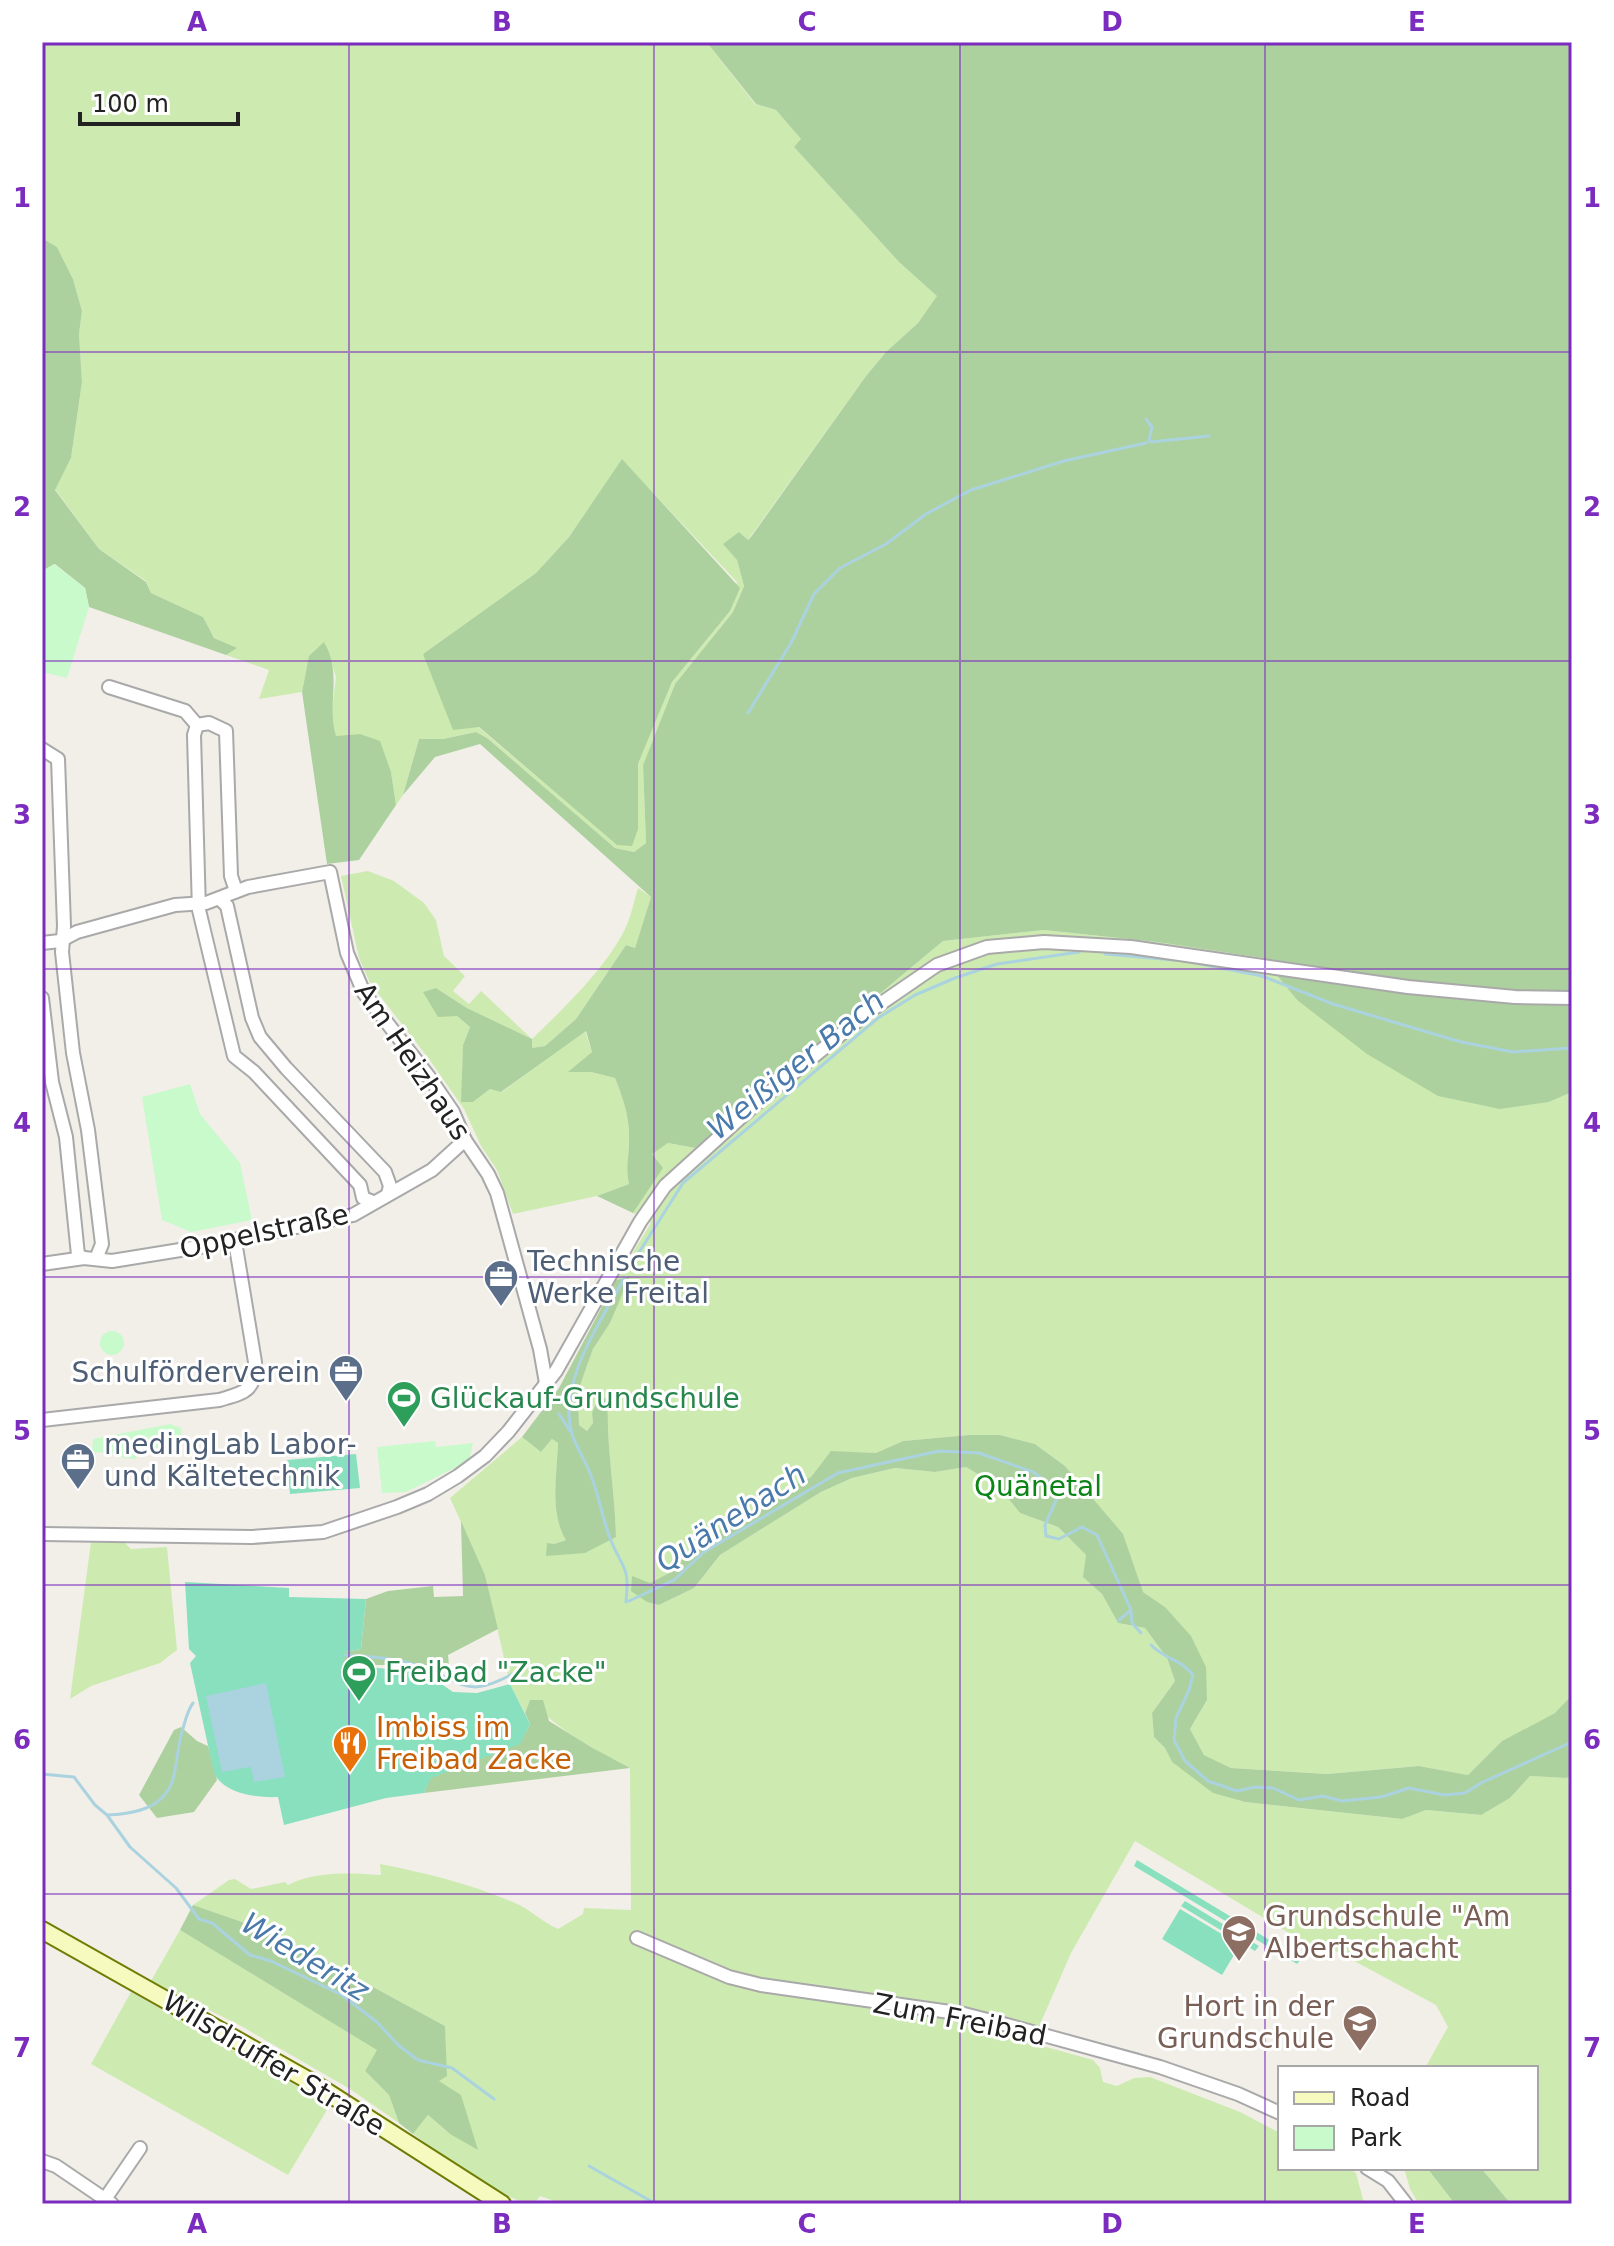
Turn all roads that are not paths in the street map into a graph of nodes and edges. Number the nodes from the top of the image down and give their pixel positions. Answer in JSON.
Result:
{"nodes":[{"id":1,"x":109,"y":687,"type":"dead end"},
{"id":2,"x":203,"y":724,"type":"junction"},
{"id":3,"x":42,"y":749,"type":"edge"},
{"id":4,"x":236,"y":891,"type":"junction"},
{"id":5,"x":220,"y":899,"type":"junction"},
{"id":6,"x":199,"y":904,"type":"junction"},
{"id":7,"x":64,"y":939,"type":"junction"},
{"id":8,"x":42,"y":943,"type":"edge"},
{"id":9,"x":42,"y":998,"type":"edge"},
{"id":10,"x":1572,"y":998,"type":"edge"},
{"id":11,"x":465,"y":1140,"type":"junction"},
{"id":12,"x":388,"y":1194,"type":"junction"},
{"id":13,"x":373,"y":1202,"type":"junction"},
{"id":14,"x":235,"y":1241,"type":"junction"},
{"id":15,"x":90,"y":1259,"type":"junction"},
{"id":16,"x":42,"y":1264,"type":"edge"},
{"id":17,"x":546,"y":1383,"type":"junction"},
{"id":18,"x":42,"y":1420,"type":"edge"},
{"id":19,"x":42,"y":1534,"type":"edge"},
{"id":20,"x":42,"y":1930,"type":"edge"},
{"id":21,"x":637,"y":1938,"type":"dead end"},
{"id":22,"x":1278,"y":2112,"type":"edge"},
{"id":23,"x":140,"y":2148,"type":"dead end"},
{"id":24,"x":42,"y":2161,"type":"edge"},
{"id":25,"x":1370,"y":2170,"type":"edge"},
{"id":26,"x":108,"y":2202,"type":"edge"},
{"id":27,"x":502,"y":2204,"type":"edge"},
{"id":28,"x":1406,"y":2204,"type":"edge"}],
"edges":[{"from":1,"to":2,"type":"street"},
{"from":2,"to":4,"type":"street"},
{"from":2,"to":6,"type":"street"},
{"from":3,"to":7,"type":"street"},
{"from":4,"to":5,"type":"street"},
{"from":4,"to":11,"type":"street","name":"Am Heizhaus"},
{"from":5,"to":6,"type":"street"},
{"from":5,"to":12,"type":"street"},
{"from":6,"to":7,"type":"street"},
{"from":6,"to":13,"type":"street"},
{"from":7,"to":8,"type":"street"},
{"from":7,"to":15,"type":"street"},
{"from":9,"to":15,"type":"street"},
{"from":10,"to":17,"type":"street"},
{"from":11,"to":12,"type":"street","name":"Oppelstraße"},
{"from":11,"to":17,"type":"street","name":"Am Heizhaus"},
{"from":12,"to":13,"type":"street","name":"Oppelstraße"},
{"from":13,"to":14,"type":"street","name":"Oppelstraße"},
{"from":14,"to":15,"type":"street","name":"Oppelstraße"},
{"from":14,"to":18,"type":"street"},
{"from":15,"to":16,"type":"street","name":"Oppelstraße"},
{"from":17,"to":19,"type":"street"},
{"from":20,"to":27,"type":"main road","name":"Wilsdruffer Straße"},
{"from":21,"to":22,"type":"street","name":"Zum Freibad"},
{"from":23,"to":26,"type":"street"},
{"from":24,"to":26,"type":"street"},
{"from":25,"to":28,"type":"street"}]}
